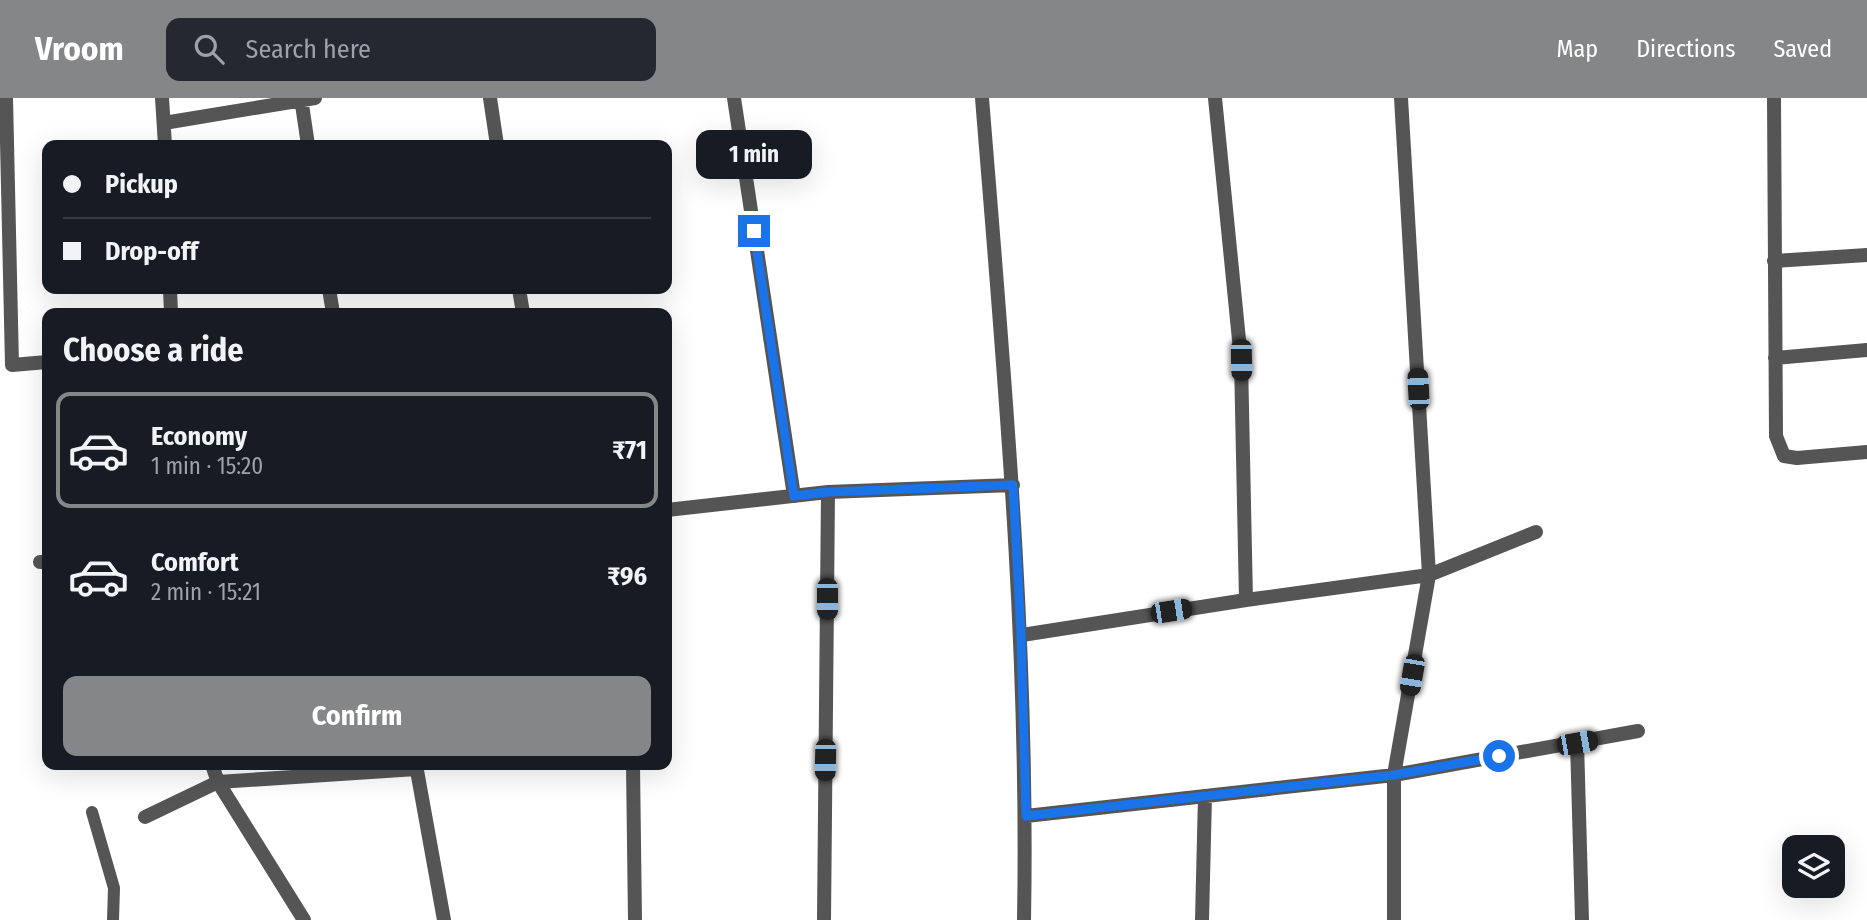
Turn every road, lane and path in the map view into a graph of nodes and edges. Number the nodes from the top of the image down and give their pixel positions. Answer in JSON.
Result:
{"nodes":[{"id":1,"x":6,"y":98,"type":"edge"},
{"id":2,"x":162,"y":98,"type":"edge"},
{"id":3,"x":490,"y":98,"type":"edge"},
{"id":4,"x":734,"y":98,"type":"edge"},
{"id":5,"x":982,"y":98,"type":"edge"},
{"id":6,"x":1215,"y":98,"type":"edge"},
{"id":7,"x":1401,"y":98,"type":"edge"},
{"id":8,"x":1774,"y":98,"type":"edge"},
{"id":9,"x":306,"y":99,"type":"edge"},
{"id":10,"x":164,"y":123,"type":"junction"},
{"id":11,"x":165,"y":140,"type":"edge"},
{"id":12,"x":308,"y":140,"type":"edge"},
{"id":13,"x":496,"y":140,"type":"edge"},
{"id":14,"x":1867,"y":255,"type":"edge"},
{"id":15,"x":1774,"y":261,"type":"junction"},
{"id":16,"x":1867,"y":350,"type":"edge"},
{"id":17,"x":1775,"y":358,"type":"junction"},
{"id":18,"x":42,"y":362,"type":"edge"},
{"id":19,"x":1867,"y":452,"type":"edge"},
{"id":20,"x":1013,"y":485,"type":"junction"},
{"id":21,"x":828,"y":492,"type":"junction"},
{"id":22,"x":794,"y":496,"type":"junction"},
{"id":23,"x":672,"y":509,"type":"edge"},
{"id":24,"x":1536,"y":532,"type":"dead end"},
{"id":25,"x":1429,"y":575,"type":"junction"},
{"id":26,"x":1246,"y":600,"type":"junction"},
{"id":27,"x":1021,"y":635,"type":"junction"},
{"id":28,"x":1638,"y":731,"type":"dead end"},
{"id":29,"x":1577,"y":743,"type":"junction"},
{"id":30,"x":214,"y":770,"type":"edge"},
{"id":31,"x":376,"y":770,"type":"edge"},
{"id":32,"x":417,"y":770,"type":"edge"},
{"id":33,"x":633,"y":770,"type":"edge"},
{"id":34,"x":1394,"y":775,"type":"junction"},
{"id":35,"x":218,"y":782,"type":"junction"},
{"id":36,"x":1205,"y":796,"type":"junction"},
{"id":37,"x":92,"y":812,"type":"dead end"},
{"id":38,"x":1026,"y":816,"type":"junction"},
{"id":39,"x":145,"y":817,"type":"dead end"},
{"id":40,"x":113,"y":920,"type":"edge"},
{"id":41,"x":304,"y":920,"type":"edge"},
{"id":42,"x":444,"y":920,"type":"edge"},
{"id":43,"x":635,"y":920,"type":"edge"},
{"id":44,"x":824,"y":920,"type":"edge"},
{"id":45,"x":1024,"y":920,"type":"edge"},
{"id":46,"x":1202,"y":920,"type":"edge"},
{"id":47,"x":1394,"y":920,"type":"edge"},
{"id":48,"x":1582,"y":920,"type":"edge"}],
"edges":[{"from":1,"to":18,"type":"street"},
{"from":2,"to":10,"type":"street"},
{"from":3,"to":13,"type":"street"},
{"from":4,"to":22,"type":"street"},
{"from":5,"to":20,"type":"street"},
{"from":6,"to":26,"type":"street"},
{"from":7,"to":25,"type":"street"},
{"from":8,"to":15,"type":"street"},
{"from":9,"to":10,"type":"street"},
{"from":9,"to":12,"type":"street"},
{"from":10,"to":11,"type":"street"},
{"from":14,"to":15,"type":"street"},
{"from":15,"to":17,"type":"street"},
{"from":16,"to":17,"type":"street"},
{"from":17,"to":19,"type":"street"},
{"from":20,"to":21,"type":"street"},
{"from":20,"to":27,"type":"street"},
{"from":21,"to":22,"type":"street"},
{"from":21,"to":44,"type":"street"},
{"from":22,"to":23,"type":"street"},
{"from":24,"to":25,"type":"street"},
{"from":25,"to":26,"type":"street"},
{"from":25,"to":34,"type":"street"},
{"from":26,"to":27,"type":"street"},
{"from":27,"to":38,"type":"street"},
{"from":28,"to":29,"type":"street"},
{"from":29,"to":34,"type":"street"},
{"from":29,"to":48,"type":"street"},
{"from":30,"to":35,"type":"street"},
{"from":31,"to":35,"type":"street"},
{"from":32,"to":42,"type":"street"},
{"from":33,"to":43,"type":"street"},
{"from":34,"to":36,"type":"street"},
{"from":34,"to":47,"type":"street"},
{"from":35,"to":39,"type":"street"},
{"from":35,"to":41,"type":"street"},
{"from":36,"to":38,"type":"street"},
{"from":36,"to":46,"type":"street"},
{"from":37,"to":40,"type":"lane"},
{"from":38,"to":45,"type":"street"}]}
